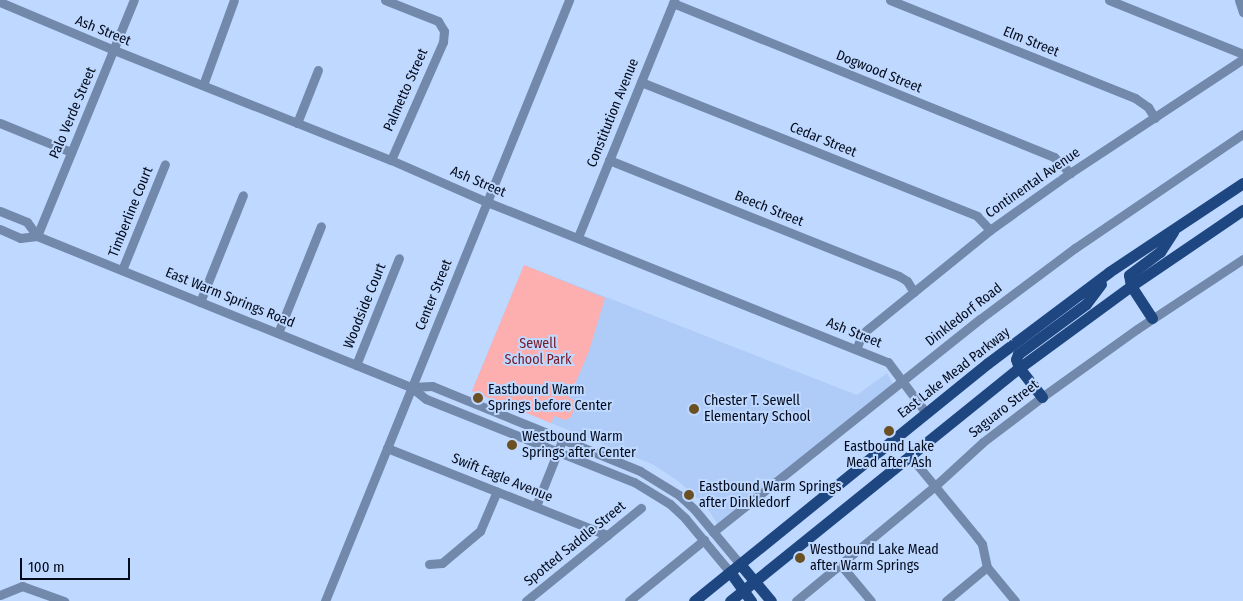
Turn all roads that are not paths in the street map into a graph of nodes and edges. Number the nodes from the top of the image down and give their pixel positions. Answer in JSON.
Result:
{"nodes":[{"id":1,"x":134,"y":0,"type":"edge"},
{"id":2,"x":234,"y":0,"type":"edge"},
{"id":3,"x":385,"y":0,"type":"edge"},
{"id":4,"x":569,"y":0,"type":"edge"},
{"id":5,"x":890,"y":0,"type":"edge"},
{"id":6,"x":1109,"y":0,"type":"edge"},
{"id":7,"x":1239,"y":0,"type":"edge"},
{"id":8,"x":0,"y":2,"type":"edge"},
{"id":9,"x":673,"y":2,"type":"edge"},
{"id":10,"x":1243,"y":12,"type":"edge"},
{"id":11,"x":114,"y":50,"type":"junction"},
{"id":12,"x":1243,"y":54,"type":"edge"},
{"id":13,"x":1243,"y":59,"type":"edge"},
{"id":14,"x":318,"y":70,"type":"dead end"},
{"id":15,"x":641,"y":82,"type":"junction"},
{"id":16,"x":203,"y":85,"type":"junction"},
{"id":17,"x":1155,"y":118,"type":"junction"},
{"id":18,"x":0,"y":123,"type":"edge"},
{"id":19,"x":297,"y":123,"type":"junction"},
{"id":20,"x":1243,"y":134,"type":"edge"},
{"id":21,"x":71,"y":152,"type":"junction"},
{"id":22,"x":390,"y":160,"type":"junction"},
{"id":23,"x":609,"y":160,"type":"junction"},
{"id":24,"x":165,"y":164,"type":"dead end"},
{"id":25,"x":1070,"y":173,"type":"junction"},
{"id":26,"x":1243,"y":183,"type":"edge"},
{"id":27,"x":243,"y":195,"type":"dead end"},
{"id":28,"x":487,"y":202,"type":"junction"},
{"id":29,"x":1243,"y":210,"type":"edge"},
{"id":30,"x":0,"y":211,"type":"edge"},
{"id":31,"x":321,"y":226,"type":"dead end"},
{"id":32,"x":1176,"y":227,"type":"junction"},
{"id":33,"x":0,"y":229,"type":"edge"},
{"id":34,"x":990,"y":230,"type":"junction"},
{"id":35,"x":36,"y":236,"type":"junction"},
{"id":36,"x":578,"y":237,"type":"junction"},
{"id":37,"x":399,"y":258,"type":"dead end"},
{"id":38,"x":1243,"y":259,"type":"edge"},
{"id":39,"x":122,"y":270,"type":"junction"},
{"id":40,"x":1109,"y":272,"type":"junction"},
{"id":41,"x":1131,"y":286,"type":"junction"},
{"id":42,"x":914,"y":292,"type":"junction"},
{"id":43,"x":200,"y":302,"type":"junction"},
{"id":44,"x":1152,"y":318,"type":"junction"},
{"id":45,"x":278,"y":333,"type":"junction"},
{"id":46,"x":856,"y":349,"type":"junction"},
{"id":47,"x":356,"y":365,"type":"junction"},
{"id":48,"x":1019,"y":368,"type":"junction"},
{"id":49,"x":902,"y":380,"type":"junction"},
{"id":50,"x":411,"y":387,"type":"junction"},
{"id":51,"x":1042,"y":397,"type":"junction"},
{"id":52,"x":926,"y":413,"type":"junction"},
{"id":53,"x":562,"y":438,"type":"junction"},
{"id":54,"x":386,"y":448,"type":"junction"},
{"id":55,"x":557,"y":451,"type":"junction"},
{"id":56,"x":910,"y":456,"type":"junction"},
{"id":57,"x":935,"y":486,"type":"junction"},
{"id":58,"x":497,"y":491,"type":"junction"},
{"id":59,"x":536,"y":506,"type":"junction"},
{"id":60,"x":641,"y":508,"type":"dead end"},
{"id":61,"x":713,"y":532,"type":"junction"},
{"id":62,"x":607,"y":535,"type":"junction"},
{"id":63,"x":704,"y":540,"type":"junction"},
{"id":64,"x":429,"y":564,"type":"dead end"},
{"id":65,"x":740,"y":564,"type":"junction"},
{"id":66,"x":840,"y":564,"type":"junction"},
{"id":67,"x":987,"y":567,"type":"junction"},
{"id":68,"x":730,"y":572,"type":"junction"},
{"id":69,"x":754,"y":581,"type":"junction"},
{"id":70,"x":743,"y":590,"type":"junction"},
{"id":71,"x":0,"y":595,"type":"edge"},
{"id":72,"x":64,"y":601,"type":"edge"},
{"id":73,"x":325,"y":601,"type":"edge"},
{"id":74,"x":526,"y":601,"type":"edge"},
{"id":75,"x":629,"y":601,"type":"edge"},
{"id":76,"x":694,"y":601,"type":"edge"},
{"id":77,"x":730,"y":601,"type":"edge"},
{"id":78,"x":751,"y":601,"type":"edge"},
{"id":79,"x":771,"y":601,"type":"edge"},
{"id":80,"x":796,"y":601,"type":"edge"},
{"id":81,"x":871,"y":601,"type":"edge"},
{"id":82,"x":946,"y":601,"type":"edge"},
{"id":83,"x":1015,"y":601,"type":"edge"}],
"edges":[{"from":1,"to":11,"type":"street","name":"Palo Verde Street"},
{"from":2,"to":16,"type":"street"},
{"from":3,"to":22,"type":"street","name":"Palmetto Street"},
{"from":4,"to":28,"type":"street","name":"Center Street"},
{"from":5,"to":17,"type":"street","name":"Elm Street"},
{"from":6,"to":12,"type":"street"},
{"from":7,"to":10,"type":"street"},
{"from":8,"to":11,"type":"street","name":"Ash Street"},
{"from":9,"to":15,"type":"street","name":"Constitution Avenue"},
{"from":9,"to":25,"type":"street","name":"Dogwood Street"},
{"from":11,"to":16,"type":"street","name":"Ash Street"},
{"from":11,"to":21,"type":"street","name":"Palo Verde Street"},
{"from":13,"to":17,"type":"street","name":"Continental Avenue"},
{"from":14,"to":19,"type":"street"},
{"from":15,"to":23,"type":"street","name":"Constitution Avenue"},
{"from":15,"to":34,"type":"street","name":"Cedar Street"},
{"from":16,"to":19,"type":"street","name":"Ash Street"},
{"from":17,"to":25,"type":"street","name":"Continental Avenue"},
{"from":18,"to":21,"type":"street"},
{"from":19,"to":22,"type":"street","name":"Ash Street"},
{"from":20,"to":49,"type":"street","name":"Dinkledorf Road"},
{"from":21,"to":35,"type":"street","name":"Palo Verde Street"},
{"from":22,"to":28,"type":"street","name":"Ash Street"},
{"from":23,"to":36,"type":"street","name":"Constitution Avenue"},
{"from":23,"to":42,"type":"street","name":"Beech Street"},
{"from":24,"to":39,"type":"street","name":"Timberline Court"},
{"from":25,"to":34,"type":"street","name":"Continental Avenue"},
{"from":26,"to":32,"type":"main road","name":"East Lake Mead Parkway"},
{"from":27,"to":43,"type":"street"},
{"from":28,"to":36,"type":"street","name":"Ash Street"},
{"from":28,"to":50,"type":"street","name":"Center Street"},
{"from":29,"to":41,"type":"main road"},
{"from":30,"to":35,"type":"street","name":"East Warm Springs Road"},
{"from":31,"to":45,"type":"street"},
{"from":32,"to":40,"type":"main road","name":"East Lake Mead Parkway"},
{"from":32,"to":41,"type":"main road"},
{"from":33,"to":35,"type":"street","name":"East Warm Springs Road"},
{"from":34,"to":42,"type":"street","name":"Continental Avenue"},
{"from":35,"to":39,"type":"street","name":"East Warm Springs Road"},
{"from":36,"to":46,"type":"street","name":"Ash Street"},
{"from":37,"to":47,"type":"street","name":"Woodside Court"},
{"from":38,"to":44,"type":"street","name":"Saguaro Street"},
{"from":39,"to":43,"type":"street","name":"East Warm Springs Road"},
{"from":40,"to":48,"type":"main road"},
{"from":40,"to":52,"type":"main road","name":"East Lake Mead Parkway"},
{"from":41,"to":44,"type":"main road"},
{"from":41,"to":48,"type":"main road"},
{"from":42,"to":46,"type":"street","name":"Continental Avenue"},
{"from":43,"to":45,"type":"street","name":"East Warm Springs Road"},
{"from":44,"to":51,"type":"street","name":"Saguaro Street"},
{"from":45,"to":47,"type":"street","name":"East Warm Springs Road"},
{"from":46,"to":49,"type":"street","name":"Ash Street"},
{"from":47,"to":50,"type":"street","name":"East Warm Springs Road"},
{"from":48,"to":51,"type":"main road"},
{"from":48,"to":56,"type":"main road"},
{"from":49,"to":52,"type":"street","name":"Ash Street"},
{"from":49,"to":61,"type":"street","name":"Dinkledorf Road"},
{"from":50,"to":53,"type":"street","name":"East Warm Springs Road"},
{"from":50,"to":54,"type":"street","name":"Center Street"},
{"from":50,"to":55,"type":"street","name":"East Warm Springs Road"},
{"from":51,"to":57,"type":"street","name":"Saguaro Street"},
{"from":52,"to":65,"type":"main road","name":"East Lake Mead Parkway"},
{"from":53,"to":55,"type":"street"},
{"from":53,"to":61,"type":"street","name":"East Warm Springs Road"},
{"from":54,"to":58,"type":"street","name":"Swift Eagle Avenue"},
{"from":54,"to":73,"type":"street","name":"Center Street"},
{"from":55,"to":59,"type":"street"},
{"from":55,"to":63,"type":"street","name":"East Warm Springs Road"},
{"from":56,"to":57,"type":"street"},
{"from":56,"to":69,"type":"main road"},
{"from":57,"to":66,"type":"street","name":"Saguaro Street"},
{"from":57,"to":67,"type":"street"},
{"from":58,"to":59,"type":"street","name":"Swift Eagle Avenue"},
{"from":58,"to":64,"type":"street"},
{"from":59,"to":62,"type":"street","name":"Swift Eagle Avenue"},
{"from":60,"to":62,"type":"street","name":"Spotted Saddle Street"},
{"from":61,"to":65,"type":"street","name":"East Warm Springs Road"},
{"from":62,"to":74,"type":"street","name":"Spotted Saddle Street"},
{"from":63,"to":68,"type":"street","name":"East Warm Springs Road"},
{"from":63,"to":75,"type":"street"},
{"from":65,"to":68,"type":"main road","name":"East Lake Mead Parkway"},
{"from":65,"to":69,"type":"main road","name":"East Warm Springs Road"},
{"from":66,"to":80,"type":"street","name":"Saguaro Street"},
{"from":66,"to":81,"type":"street"},
{"from":67,"to":82,"type":"street"},
{"from":67,"to":83,"type":"street"},
{"from":68,"to":70,"type":"main road","name":"East Warm Springs Road"},
{"from":68,"to":76,"type":"main road","name":"East Lake Mead Parkway"},
{"from":69,"to":70,"type":"main road"},
{"from":69,"to":79,"type":"main road","name":"East Warm Springs Road"},
{"from":70,"to":77,"type":"main road"},
{"from":70,"to":78,"type":"main road","name":"East Warm Springs Road"},
{"from":71,"to":72,"type":"street"}]}
